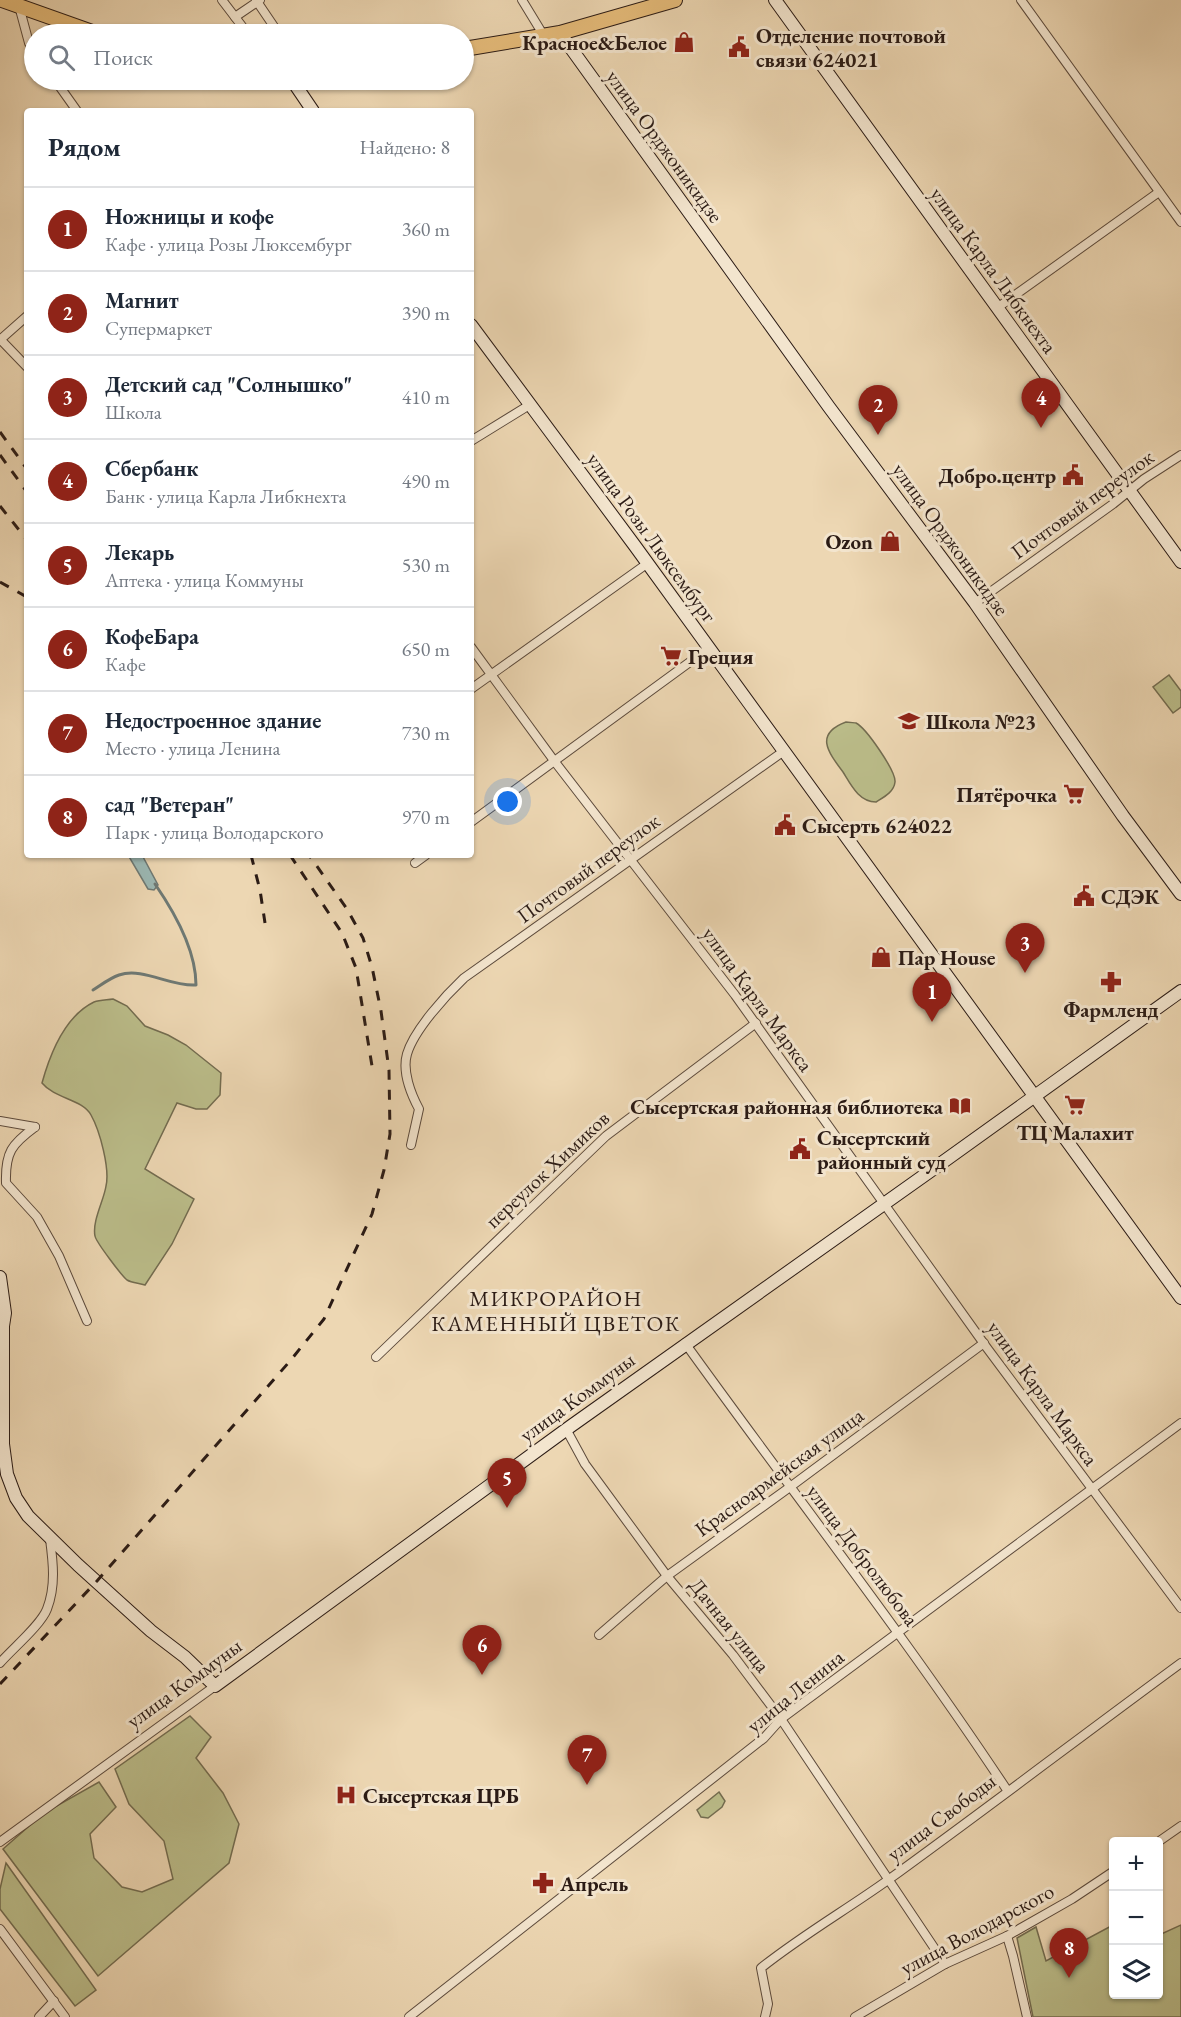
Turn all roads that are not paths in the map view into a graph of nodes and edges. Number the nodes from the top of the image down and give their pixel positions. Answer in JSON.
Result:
{"nodes":[{"id":1,"x":2,"y":0,"type":"edge"},
{"id":2,"x":222,"y":0,"type":"edge"},
{"id":3,"x":522,"y":0,"type":"edge"},
{"id":4,"x":675,"y":0,"type":"edge"},
{"id":5,"x":775,"y":0,"type":"edge"},
{"id":6,"x":1021,"y":0,"type":"edge"},
{"id":7,"x":258,"y":1,"type":"edge"},
{"id":8,"x":19,"y":6,"type":"junction"},
{"id":9,"x":235,"y":17,"type":"junction"},
{"id":10,"x":24,"y":24,"type":"edge"},
{"id":11,"x":70,"y":24,"type":"edge"},
{"id":12,"x":240,"y":24,"type":"edge"},
{"id":13,"x":273,"y":24,"type":"edge"},
{"id":14,"x":560,"y":33,"type":"junction"},
{"id":15,"x":544,"y":36,"type":"junction"},
{"id":16,"x":474,"y":47,"type":"edge"},
{"id":17,"x":62,"y":90,"type":"edge"},
{"id":18,"x":299,"y":90,"type":"edge"},
{"id":19,"x":75,"y":108,"type":"edge"},
{"id":20,"x":311,"y":108,"type":"edge"},
{"id":21,"x":1159,"y":192,"type":"junction"},
{"id":22,"x":1181,"y":222,"type":"edge"},
{"id":23,"x":997,"y":308,"type":"junction"},
{"id":24,"x":24,"y":319,"type":"edge"},
{"id":25,"x":474,"y":329,"type":"edge"},
{"id":26,"x":0,"y":339,"type":"edge"},
{"id":27,"x":24,"y":364,"type":"edge"},
{"id":28,"x":531,"y":404,"type":"junction"},
{"id":29,"x":474,"y":439,"type":"edge"},
{"id":30,"x":1181,"y":455,"type":"edge"},
{"id":31,"x":1128,"y":491,"type":"junction"},
{"id":32,"x":1181,"y":562,"type":"edge"},
{"id":33,"x":648,"y":563,"type":"junction"},
{"id":34,"x":975,"y":603,"type":"junction"},
{"id":35,"x":709,"y":648,"type":"junction"},
{"id":36,"x":474,"y":651,"type":"edge"},
{"id":37,"x":492,"y":675,"type":"junction"},
{"id":38,"x":474,"y":687,"type":"edge"},
{"id":39,"x":784,"y":751,"type":"junction"},
{"id":40,"x":555,"y":762,"type":"junction"},
{"id":41,"x":474,"y":820,"type":"edge"},
{"id":42,"x":422,"y":858,"type":"edge"},
{"id":43,"x":630,"y":859,"type":"junction"},
{"id":44,"x":415,"y":863,"type":"dead end"},
{"id":45,"x":1181,"y":894,"type":"edge"},
{"id":46,"x":1181,"y":990,"type":"edge"},
{"id":47,"x":756,"y":1023,"type":"junction"},
{"id":48,"x":1033,"y":1096,"type":"junction"},
{"id":49,"x":0,"y":1121,"type":"edge"},
{"id":50,"x":411,"y":1145,"type":"dead end"},
{"id":51,"x":884,"y":1203,"type":"junction"},
{"id":52,"x":0,"y":1277,"type":"edge"},
{"id":53,"x":1181,"y":1298,"type":"edge"},
{"id":54,"x":87,"y":1321,"type":"dead end"},
{"id":55,"x":1,"y":1327,"type":"edge"},
{"id":56,"x":984,"y":1342,"type":"junction"},
{"id":57,"x":685,"y":1343,"type":"junction"},
{"id":58,"x":376,"y":1357,"type":"dead end"},
{"id":59,"x":1181,"y":1423,"type":"edge"},
{"id":60,"x":566,"y":1429,"type":"junction"},
{"id":61,"x":1,"y":1444,"type":"edge"},
{"id":62,"x":790,"y":1487,"type":"junction"},
{"id":63,"x":1092,"y":1490,"type":"junction"},
{"id":64,"x":50,"y":1539,"type":"junction"},
{"id":65,"x":667,"y":1576,"type":"junction"},
{"id":66,"x":1181,"y":1608,"type":"edge"},
{"id":67,"x":899,"y":1633,"type":"junction"},
{"id":68,"x":599,"y":1635,"type":"dead end"},
{"id":69,"x":0,"y":1663,"type":"edge"},
{"id":70,"x":1181,"y":1663,"type":"edge"},
{"id":71,"x":215,"y":1686,"type":"junction"},
{"id":72,"x":781,"y":1719,"type":"junction"},
{"id":73,"x":1007,"y":1790,"type":"junction"},
{"id":74,"x":1181,"y":1826,"type":"edge"},
{"id":75,"x":1163,"y":1839,"type":"edge"},
{"id":76,"x":0,"y":1842,"type":"edge"},
{"id":77,"x":1109,"y":1874,"type":"edge"},
{"id":78,"x":889,"y":1879,"type":"junction"},
{"id":79,"x":0,"y":1929,"type":"edge"},
{"id":80,"x":1007,"y":1936,"type":"junction"},
{"id":81,"x":945,"y":1964,"type":"junction"},
{"id":82,"x":54,"y":2001,"type":"junction"},
{"id":83,"x":39,"y":2017,"type":"edge"},
{"id":84,"x":66,"y":2017,"type":"edge"},
{"id":85,"x":409,"y":2017,"type":"edge"},
{"id":86,"x":765,"y":2017,"type":"edge"},
{"id":87,"x":855,"y":2017,"type":"edge"},
{"id":88,"x":1027,"y":2017,"type":"edge"}],
"edges":[{"from":1,"to":8,"type":"main road"},
{"from":2,"to":9,"type":"street"},
{"from":3,"to":15,"type":"street"},
{"from":4,"to":14,"type":"main road"},
{"from":5,"to":23,"type":"street","name":"улица Карла Либкнехта"},
{"from":6,"to":21,"type":"street"},
{"from":7,"to":9,"type":"street"},
{"from":7,"to":13,"type":"street"},
{"from":8,"to":10,"type":"street"},
{"from":8,"to":11,"type":"main road"},
{"from":9,"to":12,"type":"street"},
{"from":14,"to":15,"type":"main road"},
{"from":14,"to":34,"type":"street","name":"улица Орджоникидзе"},
{"from":15,"to":16,"type":"main road"},
{"from":17,"to":19,"type":"street"},
{"from":18,"to":20,"type":"street"},
{"from":21,"to":22,"type":"street"},
{"from":21,"to":23,"type":"street"},
{"from":23,"to":31,"type":"street","name":"улица Карла Либкнехта"},
{"from":24,"to":26,"type":"street"},
{"from":25,"to":28,"type":"street","name":"улица Розы Люксембург"},
{"from":26,"to":27,"type":"street"},
{"from":28,"to":29,"type":"street"},
{"from":28,"to":33,"type":"street","name":"улица Розы Люксембург"},
{"from":30,"to":31,"type":"street","name":"Почтовый переулок"},
{"from":31,"to":32,"type":"street","name":"улица Карла Либкнехта"},
{"from":31,"to":34,"type":"street","name":"Почтовый переулок"},
{"from":33,"to":35,"type":"street","name":"улица Розы Люксембург"},
{"from":33,"to":37,"type":"street"},
{"from":34,"to":45,"type":"street","name":"улица Орджоникидзе"},
{"from":35,"to":39,"type":"street","name":"улица Розы Люксембург"},
{"from":35,"to":40,"type":"street"},
{"from":36,"to":37,"type":"street","name":"улица Карла Маркса"},
{"from":37,"to":38,"type":"street"},
{"from":37,"to":40,"type":"street","name":"улица Карла Маркса"},
{"from":39,"to":43,"type":"street","name":"Почтовый переулок"},
{"from":39,"to":48,"type":"street","name":"улица Розы Люксембург"},
{"from":40,"to":41,"type":"street"},
{"from":40,"to":43,"type":"street","name":"улица Карла Маркса"},
{"from":42,"to":44,"type":"street"},
{"from":43,"to":47,"type":"street","name":"улица Карла Маркса"},
{"from":43,"to":50,"type":"street","name":"Почтовый переулок"},
{"from":46,"to":48,"type":"street","name":"улица Коммуны"},
{"from":47,"to":51,"type":"street","name":"улица Карла Маркса"},
{"from":47,"to":58,"type":"street","name":"переулок Химиков"},
{"from":48,"to":51,"type":"street","name":"улица Коммуны"},
{"from":48,"to":53,"type":"street","name":"улица Розы Люксембург"},
{"from":49,"to":54,"type":"street"},
{"from":51,"to":56,"type":"street","name":"улица Карла Маркса"},
{"from":51,"to":57,"type":"street","name":"улица Коммуны"},
{"from":52,"to":55,"type":"street"},
{"from":55,"to":61,"type":"street"},
{"from":56,"to":62,"type":"street","name":"Красноармейская улица"},
{"from":56,"to":63,"type":"street","name":"улица Карла Маркса"},
{"from":57,"to":60,"type":"street","name":"улица Коммуны"},
{"from":57,"to":62,"type":"street","name":"улица Добролюбова"},
{"from":59,"to":63,"type":"street","name":"улица Ленина"},
{"from":60,"to":65,"type":"street","name":"Дачная улица"},
{"from":60,"to":71,"type":"street","name":"улица Коммуны"},
{"from":61,"to":64,"type":"street"},
{"from":62,"to":65,"type":"street","name":"Красноармейская улица"},
{"from":62,"to":67,"type":"street","name":"улица Добролюбова"},
{"from":63,"to":66,"type":"street","name":"улица Карла Маркса"},
{"from":63,"to":67,"type":"street","name":"улица Ленина"},
{"from":64,"to":69,"type":"street"},
{"from":64,"to":71,"type":"street"},
{"from":65,"to":68,"type":"street","name":"Красноармейская улица"},
{"from":65,"to":72,"type":"street","name":"Дачная улица"},
{"from":67,"to":72,"type":"street","name":"улица Ленина"},
{"from":67,"to":73,"type":"street","name":"улица Добролюбова"},
{"from":70,"to":73,"type":"street","name":"улица Свободы"},
{"from":71,"to":76,"type":"street","name":"улица Коммуны"},
{"from":72,"to":78,"type":"street","name":"Дачная улица"},
{"from":72,"to":85,"type":"street","name":"улица Ленина"},
{"from":73,"to":78,"type":"street","name":"улица Свободы"},
{"from":74,"to":75,"type":"street"},
{"from":77,"to":80,"type":"street","name":"улица Володарского"},
{"from":78,"to":81,"type":"street","name":"Дачная улица"},
{"from":78,"to":86,"type":"street","name":"улица Свободы"},
{"from":79,"to":82,"type":"street"},
{"from":80,"to":81,"type":"street","name":"улица Володарского"},
{"from":80,"to":88,"type":"street"},
{"from":81,"to":87,"type":"street","name":"улица Володарского"},
{"from":82,"to":83,"type":"street"},
{"from":82,"to":84,"type":"street"}]}
